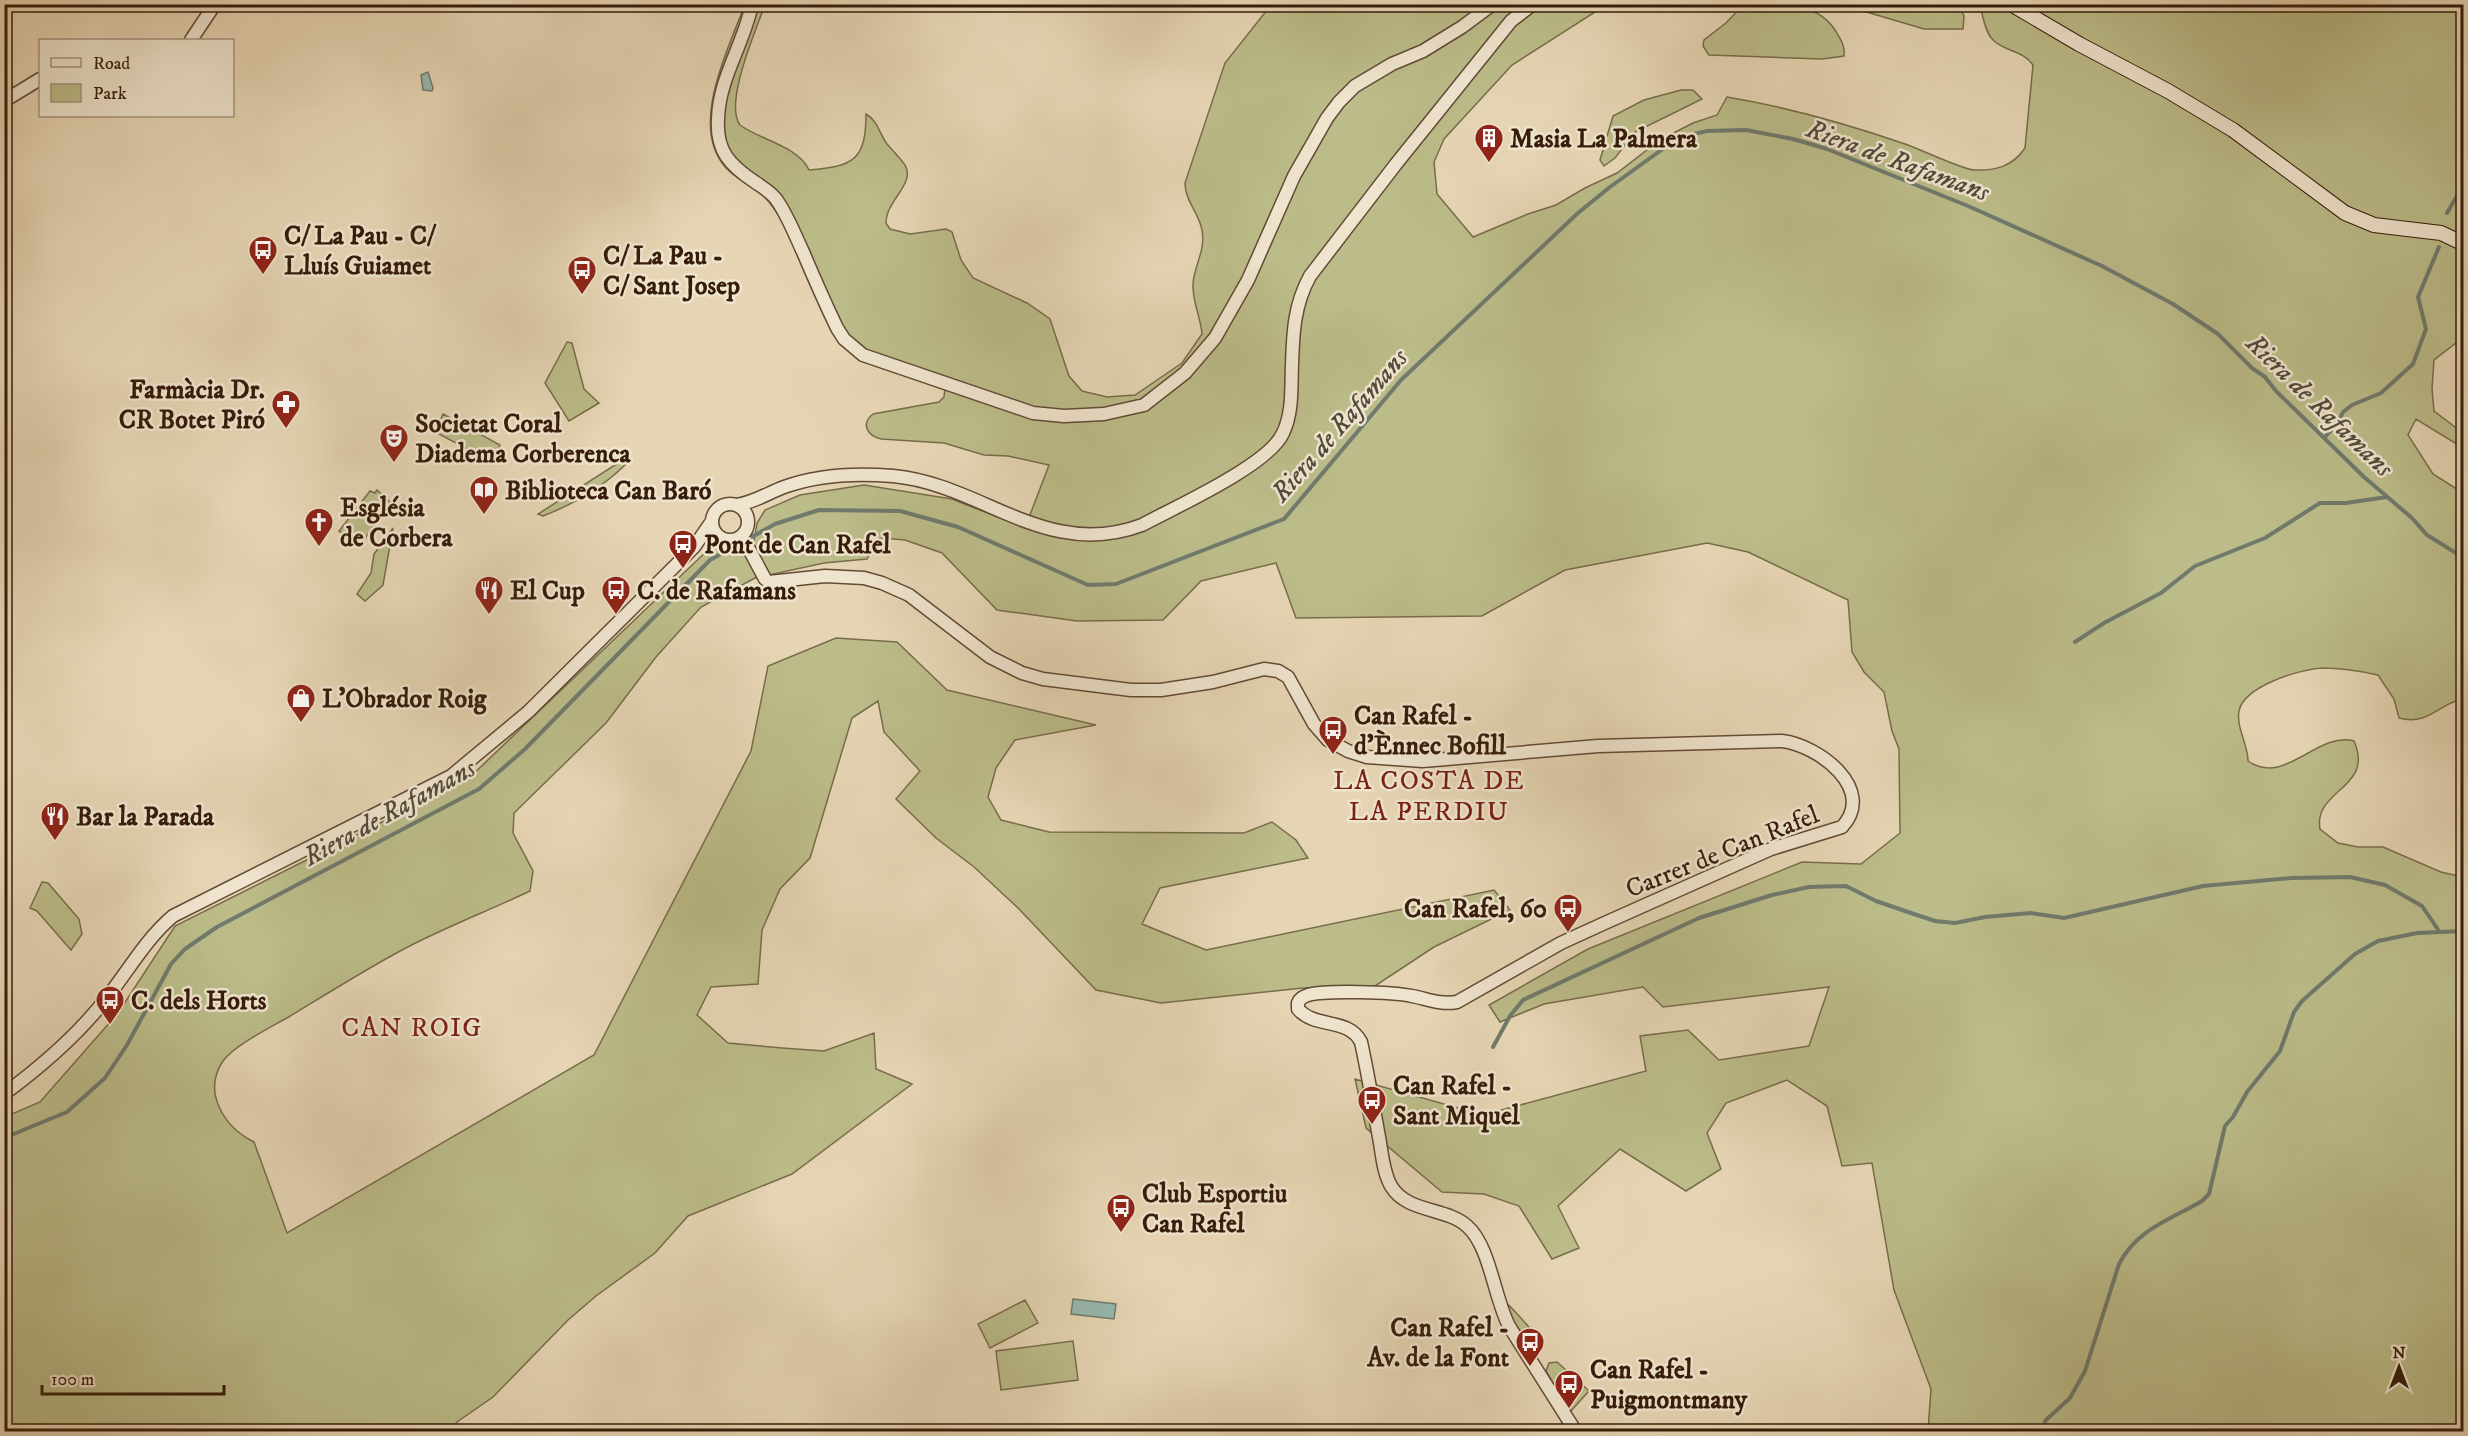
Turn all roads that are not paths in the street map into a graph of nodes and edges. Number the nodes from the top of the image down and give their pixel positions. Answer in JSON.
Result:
{"nodes":[{"id":1,"x":215,"y":4,"type":"edge"},
{"id":2,"x":752,"y":4,"type":"edge"},
{"id":3,"x":1493,"y":4,"type":"edge"},
{"id":4,"x":1533,"y":4,"type":"edge"},
{"id":5,"x":2011,"y":4,"type":"edge"},
{"id":6,"x":191,"y":39,"type":"edge"},
{"id":7,"x":39,"y":80,"type":"edge"},
{"id":8,"x":4,"y":101,"type":"edge"},
{"id":9,"x":2463,"y":244,"type":"edge"},
{"id":10,"x":759,"y":499,"type":"junction"},
{"id":11,"x":737,"y":505,"type":"junction"},
{"id":12,"x":712,"y":521,"type":"junction"},
{"id":13,"x":745,"y":527,"type":"junction"},
{"id":14,"x":723,"y":538,"type":"junction"},
{"id":15,"x":694,"y":547,"type":"junction"},
{"id":16,"x":4,"y":1094,"type":"edge"},
{"id":17,"x":1576,"y":1431,"type":"edge"}],
"edges":[{"from":1,"to":6,"type":"street"},
{"from":2,"to":3,"type":"street"},
{"from":4,"to":10,"type":"street"},
{"from":5,"to":9,"type":"main road"},
{"from":7,"to":8,"type":"street"},
{"from":10,"to":11,"type":"street"},
{"from":10,"to":13,"type":"street"},
{"from":11,"to":12,"type":"street"},
{"from":11,"to":13,"type":"street"},
{"from":12,"to":14,"type":"street"},
{"from":12,"to":15,"type":"street"},
{"from":13,"to":14,"type":"street"},
{"from":13,"to":17,"type":"street","name":"Carrer de Can Rafel"},
{"from":14,"to":15,"type":"street"},
{"from":15,"to":16,"type":"street"}]}
